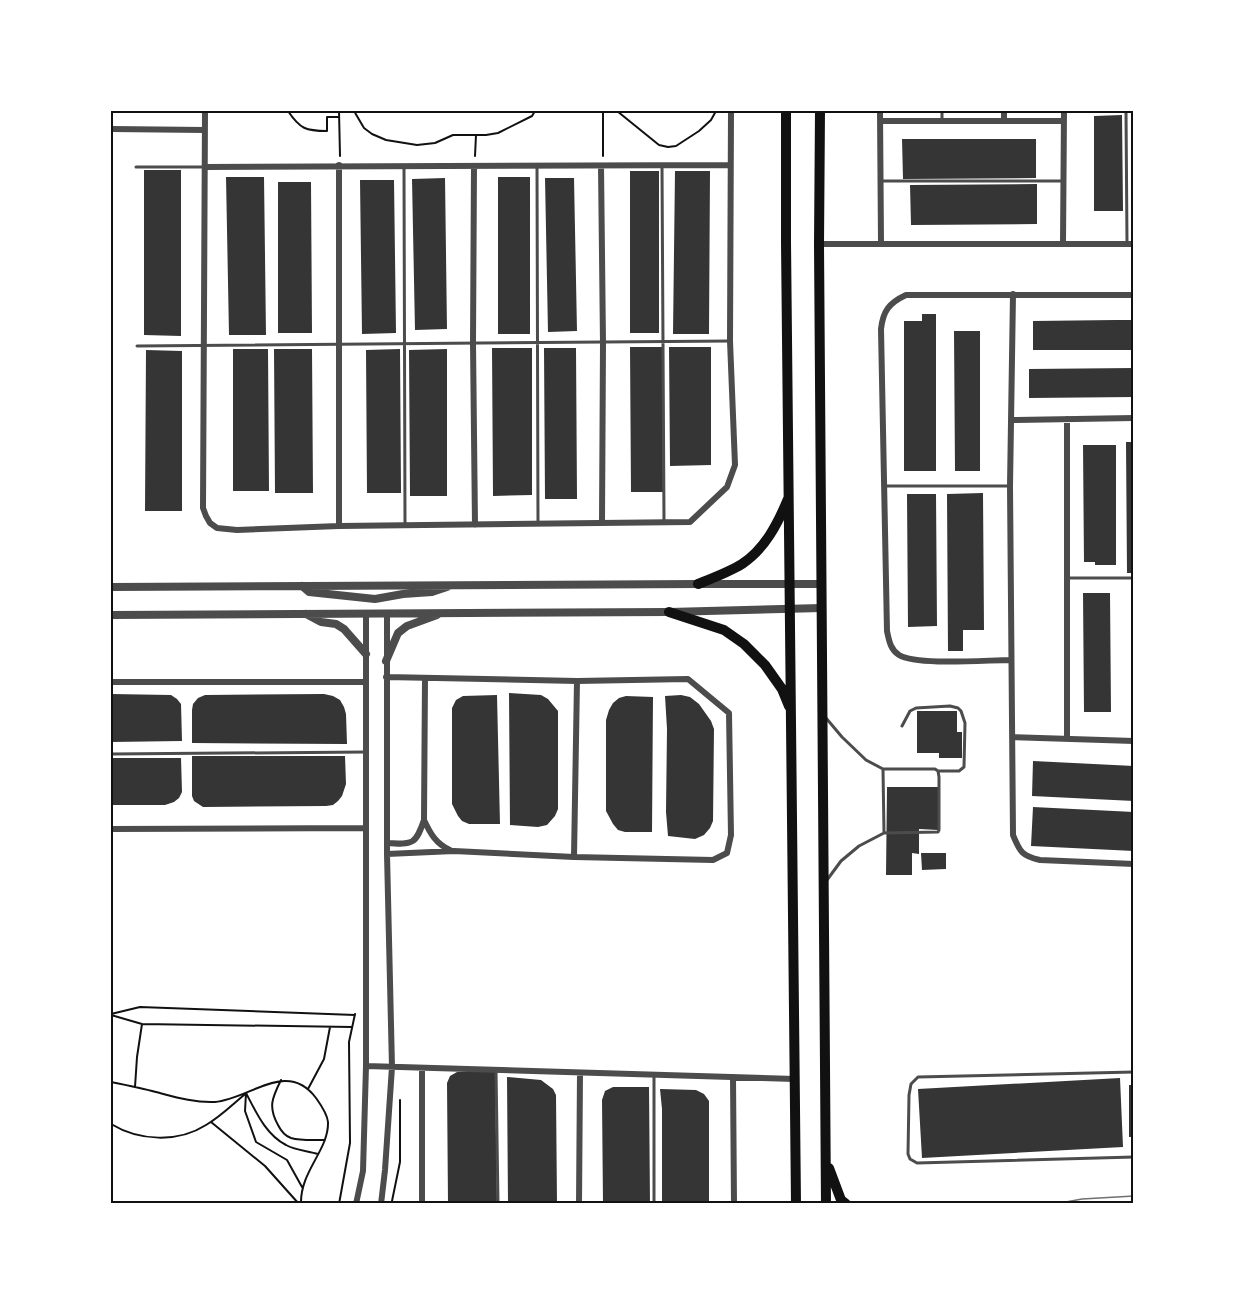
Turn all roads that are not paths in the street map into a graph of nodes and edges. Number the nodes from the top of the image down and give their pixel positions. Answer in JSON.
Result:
{"nodes":[{"id":1,"x":730,"y":111,"type":"edge"},
{"id":2,"x":786,"y":111,"type":"edge"},
{"id":3,"x":820,"y":111,"type":"edge"},
{"id":4,"x":880,"y":111,"type":"edge"},
{"id":5,"x":942,"y":111,"type":"edge"},
{"id":6,"x":1004,"y":111,"type":"edge"},
{"id":7,"x":1064,"y":111,"type":"edge"},
{"id":8,"x":1126,"y":111,"type":"edge"},
{"id":9,"x":205,"y":114,"type":"edge"},
{"id":10,"x":880,"y":121,"type":"junction"},
{"id":11,"x":942,"y":121,"type":"junction"},
{"id":12,"x":1004,"y":121,"type":"junction"},
{"id":13,"x":1064,"y":121,"type":"junction"},
{"id":14,"x":205,"y":130,"type":"junction"},
{"id":15,"x":111,"y":131,"type":"edge"},
{"id":16,"x":340,"y":163,"type":"junction"},
{"id":17,"x":475,"y":164,"type":"junction"},
{"id":18,"x":602,"y":164,"type":"junction"},
{"id":19,"x":730,"y":165,"type":"junction"},
{"id":20,"x":205,"y":166,"type":"junction"},
{"id":21,"x":404,"y":166,"type":"junction"},
{"id":22,"x":537,"y":166,"type":"junction"},
{"id":23,"x":662,"y":166,"type":"junction"},
{"id":24,"x":136,"y":167,"type":"dead end"},
{"id":25,"x":880,"y":181,"type":"junction"},
{"id":26,"x":1064,"y":181,"type":"junction"},
{"id":27,"x":881,"y":243,"type":"junction"},
{"id":28,"x":1063,"y":243,"type":"junction"},
{"id":29,"x":819,"y":244,"type":"junction"},
{"id":30,"x":1130,"y":244,"type":"edge"},
{"id":31,"x":1013,"y":294,"type":"junction"},
{"id":32,"x":1134,"y":295,"type":"edge"},
{"id":33,"x":730,"y":341,"type":"junction"},
{"id":34,"x":663,"y":342,"type":"junction"},
{"id":35,"x":473,"y":343,"type":"junction"},
{"id":36,"x":537,"y":343,"type":"junction"},
{"id":37,"x":603,"y":343,"type":"junction"},
{"id":38,"x":339,"y":344,"type":"junction"},
{"id":39,"x":404,"y":344,"type":"junction"},
{"id":40,"x":205,"y":345,"type":"junction"},
{"id":41,"x":137,"y":346,"type":"dead end"},
{"id":42,"x":1134,"y":418,"type":"edge"},
{"id":43,"x":1067,"y":419,"type":"junction"},
{"id":44,"x":1012,"y":420,"type":"junction"},
{"id":45,"x":884,"y":486,"type":"junction"},
{"id":46,"x":1010,"y":486,"type":"junction"},
{"id":47,"x":789,"y":494,"type":"junction"},
{"id":48,"x":602,"y":522,"type":"junction"},
{"id":49,"x":664,"y":522,"type":"junction"},
{"id":50,"x":538,"y":524,"type":"junction"},
{"id":51,"x":475,"y":525,"type":"junction"},
{"id":52,"x":339,"y":526,"type":"junction"},
{"id":53,"x":405,"y":526,"type":"junction"},
{"id":54,"x":1067,"y":578,"type":"junction"},
{"id":55,"x":1134,"y":578,"type":"edge"},
{"id":56,"x":698,"y":584,"type":"junction"},
{"id":57,"x":790,"y":584,"type":"junction"},
{"id":58,"x":822,"y":584,"type":"junction"},
{"id":59,"x":454,"y":585,"type":"junction"},
{"id":60,"x":302,"y":586,"type":"junction"},
{"id":61,"x":111,"y":587,"type":"edge"},
{"id":62,"x":375,"y":599,"type":"junction"},
{"id":63,"x":822,"y":608,"type":"junction"},
{"id":64,"x":790,"y":610,"type":"junction"},
{"id":65,"x":669,"y":612,"type":"junction"},
{"id":66,"x":366,"y":613,"type":"junction"},
{"id":67,"x":387,"y":613,"type":"junction"},
{"id":68,"x":443,"y":613,"type":"junction"},
{"id":69,"x":304,"y":614,"type":"junction"},
{"id":70,"x":111,"y":615,"type":"edge"},
{"id":71,"x":366,"y":654,"type":"junction"},
{"id":72,"x":1011,"y":660,"type":"junction"},
{"id":73,"x":386,"y":662,"type":"junction"},
{"id":74,"x":386,"y":676,"type":"junction"},
{"id":75,"x":426,"y":678,"type":"junction"},
{"id":76,"x":577,"y":681,"type":"junction"},
{"id":77,"x":111,"y":682,"type":"edge"},
{"id":78,"x":366,"y":682,"type":"junction"},
{"id":79,"x":791,"y":712,"type":"junction"},
{"id":80,"x":823,"y":714,"type":"junction"},
{"id":81,"x":902,"y":726,"type":"dead end"},
{"id":82,"x":1012,"y":737,"type":"junction"},
{"id":83,"x":1067,"y":739,"type":"junction"},
{"id":84,"x":1134,"y":741,"type":"edge"},
{"id":85,"x":366,"y":752,"type":"junction"},
{"id":86,"x":111,"y":754,"type":"edge"},
{"id":87,"x":883,"y":769,"type":"junction"},
{"id":88,"x":938,"y":771,"type":"junction"},
{"id":89,"x":424,"y":820,"type":"junction"},
{"id":90,"x":111,"y":828,"type":"edge"},
{"id":91,"x":366,"y":828,"type":"junction"},
{"id":92,"x":884,"y":832,"type":"junction"},
{"id":93,"x":387,"y":843,"type":"junction"},
{"id":94,"x":454,"y":851,"type":"junction"},
{"id":95,"x":387,"y":854,"type":"junction"},
{"id":96,"x":574,"y":857,"type":"junction"},
{"id":97,"x":1134,"y":864,"type":"edge"},
{"id":98,"x":824,"y":884,"type":"junction"},
{"id":99,"x":366,"y":1066,"type":"junction"},
{"id":100,"x":392,"y":1067,"type":"junction"},
{"id":101,"x":422,"y":1068,"type":"junction"},
{"id":102,"x":496,"y":1070,"type":"junction"},
{"id":103,"x":1134,"y":1072,"type":"edge"},
{"id":104,"x":580,"y":1073,"type":"junction"},
{"id":105,"x":654,"y":1075,"type":"junction"},
{"id":106,"x":733,"y":1077,"type":"junction"},
{"id":107,"x":795,"y":1079,"type":"junction"},
{"id":108,"x":1134,"y":1157,"type":"edge"},
{"id":109,"x":825,"y":1160,"type":"junction"},
{"id":110,"x":356,"y":1204,"type":"edge"},
{"id":111,"x":381,"y":1204,"type":"edge"},
{"id":112,"x":422,"y":1204,"type":"edge"},
{"id":113,"x":498,"y":1204,"type":"edge"},
{"id":114,"x":579,"y":1204,"type":"edge"},
{"id":115,"x":654,"y":1204,"type":"edge"},
{"id":116,"x":734,"y":1204,"type":"edge"},
{"id":117,"x":796,"y":1204,"type":"edge"},
{"id":118,"x":826,"y":1204,"type":"edge"},
{"id":119,"x":846,"y":1204,"type":"edge"}],
"edges":[{"from":1,"to":19,"type":"street"},
{"from":2,"to":47,"type":"main road"},
{"from":3,"to":29,"type":"main road"},
{"from":4,"to":10,"type":"street"},
{"from":5,"to":11,"type":"lane"},
{"from":6,"to":12,"type":"street"},
{"from":7,"to":13,"type":"street"},
{"from":8,"to":30,"type":"lane"},
{"from":9,"to":14,"type":"street"},
{"from":10,"to":11,"type":"street"},
{"from":10,"to":25,"type":"street"},
{"from":11,"to":12,"type":"street"},
{"from":12,"to":13,"type":"street"},
{"from":13,"to":26,"type":"street"},
{"from":14,"to":15,"type":"street"},
{"from":14,"to":20,"type":"street"},
{"from":16,"to":20,"type":"street"},
{"from":16,"to":21,"type":"street"},
{"from":16,"to":38,"type":"street"},
{"from":17,"to":21,"type":"street"},
{"from":17,"to":22,"type":"street"},
{"from":17,"to":35,"type":"street"},
{"from":18,"to":22,"type":"street"},
{"from":18,"to":23,"type":"street"},
{"from":18,"to":37,"type":"street"},
{"from":19,"to":23,"type":"street"},
{"from":19,"to":33,"type":"street"},
{"from":20,"to":24,"type":"lane"},
{"from":20,"to":40,"type":"street"},
{"from":21,"to":39,"type":"lane"},
{"from":22,"to":36,"type":"lane"},
{"from":23,"to":34,"type":"lane"},
{"from":25,"to":26,"type":"lane"},
{"from":25,"to":27,"type":"street"},
{"from":26,"to":28,"type":"street"},
{"from":27,"to":28,"type":"street"},
{"from":27,"to":29,"type":"street"},
{"from":28,"to":30,"type":"street"},
{"from":29,"to":58,"type":"main road"},
{"from":31,"to":32,"type":"street"},
{"from":31,"to":44,"type":"street"},
{"from":31,"to":45,"type":"street"},
{"from":33,"to":34,"type":"lane"},
{"from":33,"to":49,"type":"street"},
{"from":34,"to":37,"type":"lane"},
{"from":34,"to":49,"type":"lane"},
{"from":35,"to":36,"type":"lane"},
{"from":35,"to":39,"type":"lane"},
{"from":35,"to":51,"type":"street"},
{"from":36,"to":37,"type":"lane"},
{"from":36,"to":50,"type":"lane"},
{"from":37,"to":48,"type":"street"},
{"from":38,"to":39,"type":"lane"},
{"from":38,"to":40,"type":"lane"},
{"from":38,"to":52,"type":"street"},
{"from":39,"to":53,"type":"lane"},
{"from":40,"to":41,"type":"lane"},
{"from":40,"to":52,"type":"street"},
{"from":42,"to":43,"type":"street"},
{"from":43,"to":44,"type":"street"},
{"from":43,"to":54,"type":"street"},
{"from":44,"to":46,"type":"street"},
{"from":45,"to":46,"type":"lane"},
{"from":45,"to":72,"type":"street"},
{"from":46,"to":72,"type":"street"},
{"from":47,"to":56,"type":"main road"},
{"from":47,"to":57,"type":"main road"},
{"from":48,"to":49,"type":"street"},
{"from":48,"to":50,"type":"street"},
{"from":50,"to":51,"type":"street"},
{"from":51,"to":53,"type":"street"},
{"from":52,"to":53,"type":"street"},
{"from":54,"to":55,"type":"lane"},
{"from":54,"to":83,"type":"street"},
{"from":56,"to":57,"type":"street"},
{"from":56,"to":59,"type":"street"},
{"from":57,"to":58,"type":"street"},
{"from":57,"to":64,"type":"main road"},
{"from":58,"to":63,"type":"main road"},
{"from":59,"to":60,"type":"street"},
{"from":59,"to":62,"type":"street"},
{"from":60,"to":61,"type":"street"},
{"from":60,"to":62,"type":"street"},
{"from":62,"to":66,"type":"street"},
{"from":62,"to":67,"type":"street"},
{"from":63,"to":64,"type":"street"},
{"from":63,"to":80,"type":"main road"},
{"from":64,"to":65,"type":"street"},
{"from":64,"to":79,"type":"main road"},
{"from":65,"to":68,"type":"street"},
{"from":65,"to":79,"type":"main road"},
{"from":66,"to":67,"type":"street"},
{"from":66,"to":69,"type":"street"},
{"from":66,"to":71,"type":"street"},
{"from":67,"to":68,"type":"street"},
{"from":67,"to":73,"type":"street"},
{"from":68,"to":73,"type":"street"},
{"from":69,"to":70,"type":"street"},
{"from":69,"to":71,"type":"street"},
{"from":71,"to":78,"type":"street"},
{"from":72,"to":82,"type":"street"},
{"from":73,"to":74,"type":"street"},
{"from":74,"to":75,"type":"street"},
{"from":74,"to":93,"type":"street"},
{"from":75,"to":76,"type":"street"},
{"from":75,"to":89,"type":"street"},
{"from":76,"to":96,"type":"street"},
{"from":76,"to":96,"type":"street"},
{"from":77,"to":78,"type":"street"},
{"from":78,"to":85,"type":"street"},
{"from":79,"to":107,"type":"main road"},
{"from":80,"to":87,"type":"lane"},
{"from":80,"to":98,"type":"main road"},
{"from":81,"to":88,"type":"lane"},
{"from":82,"to":83,"type":"street"},
{"from":82,"to":97,"type":"street"},
{"from":83,"to":84,"type":"street"},
{"from":85,"to":86,"type":"lane"},
{"from":85,"to":91,"type":"street"},
{"from":87,"to":88,"type":"lane"},
{"from":87,"to":92,"type":"lane"},
{"from":88,"to":92,"type":"lane"},
{"from":89,"to":93,"type":"street"},
{"from":89,"to":94,"type":"street"},
{"from":90,"to":91,"type":"street"},
{"from":91,"to":99,"type":"street"},
{"from":92,"to":98,"type":"lane"},
{"from":93,"to":95,"type":"street"},
{"from":94,"to":95,"type":"street"},
{"from":94,"to":96,"type":"street"},
{"from":95,"to":100,"type":"street"},
{"from":98,"to":109,"type":"main road"},
{"from":99,"to":100,"type":"street"},
{"from":99,"to":110,"type":"street"},
{"from":100,"to":101,"type":"street"},
{"from":100,"to":111,"type":"street"},
{"from":101,"to":102,"type":"street"},
{"from":101,"to":112,"type":"street"},
{"from":102,"to":104,"type":"street"},
{"from":102,"to":113,"type":"lane"},
{"from":103,"to":108,"type":"lane"},
{"from":104,"to":105,"type":"street"},
{"from":104,"to":114,"type":"street"},
{"from":105,"to":106,"type":"street"},
{"from":105,"to":115,"type":"lane"},
{"from":106,"to":107,"type":"street"},
{"from":106,"to":116,"type":"street"},
{"from":107,"to":117,"type":"main road"},
{"from":109,"to":118,"type":"main road"},
{"from":109,"to":119,"type":"main road"}]}
